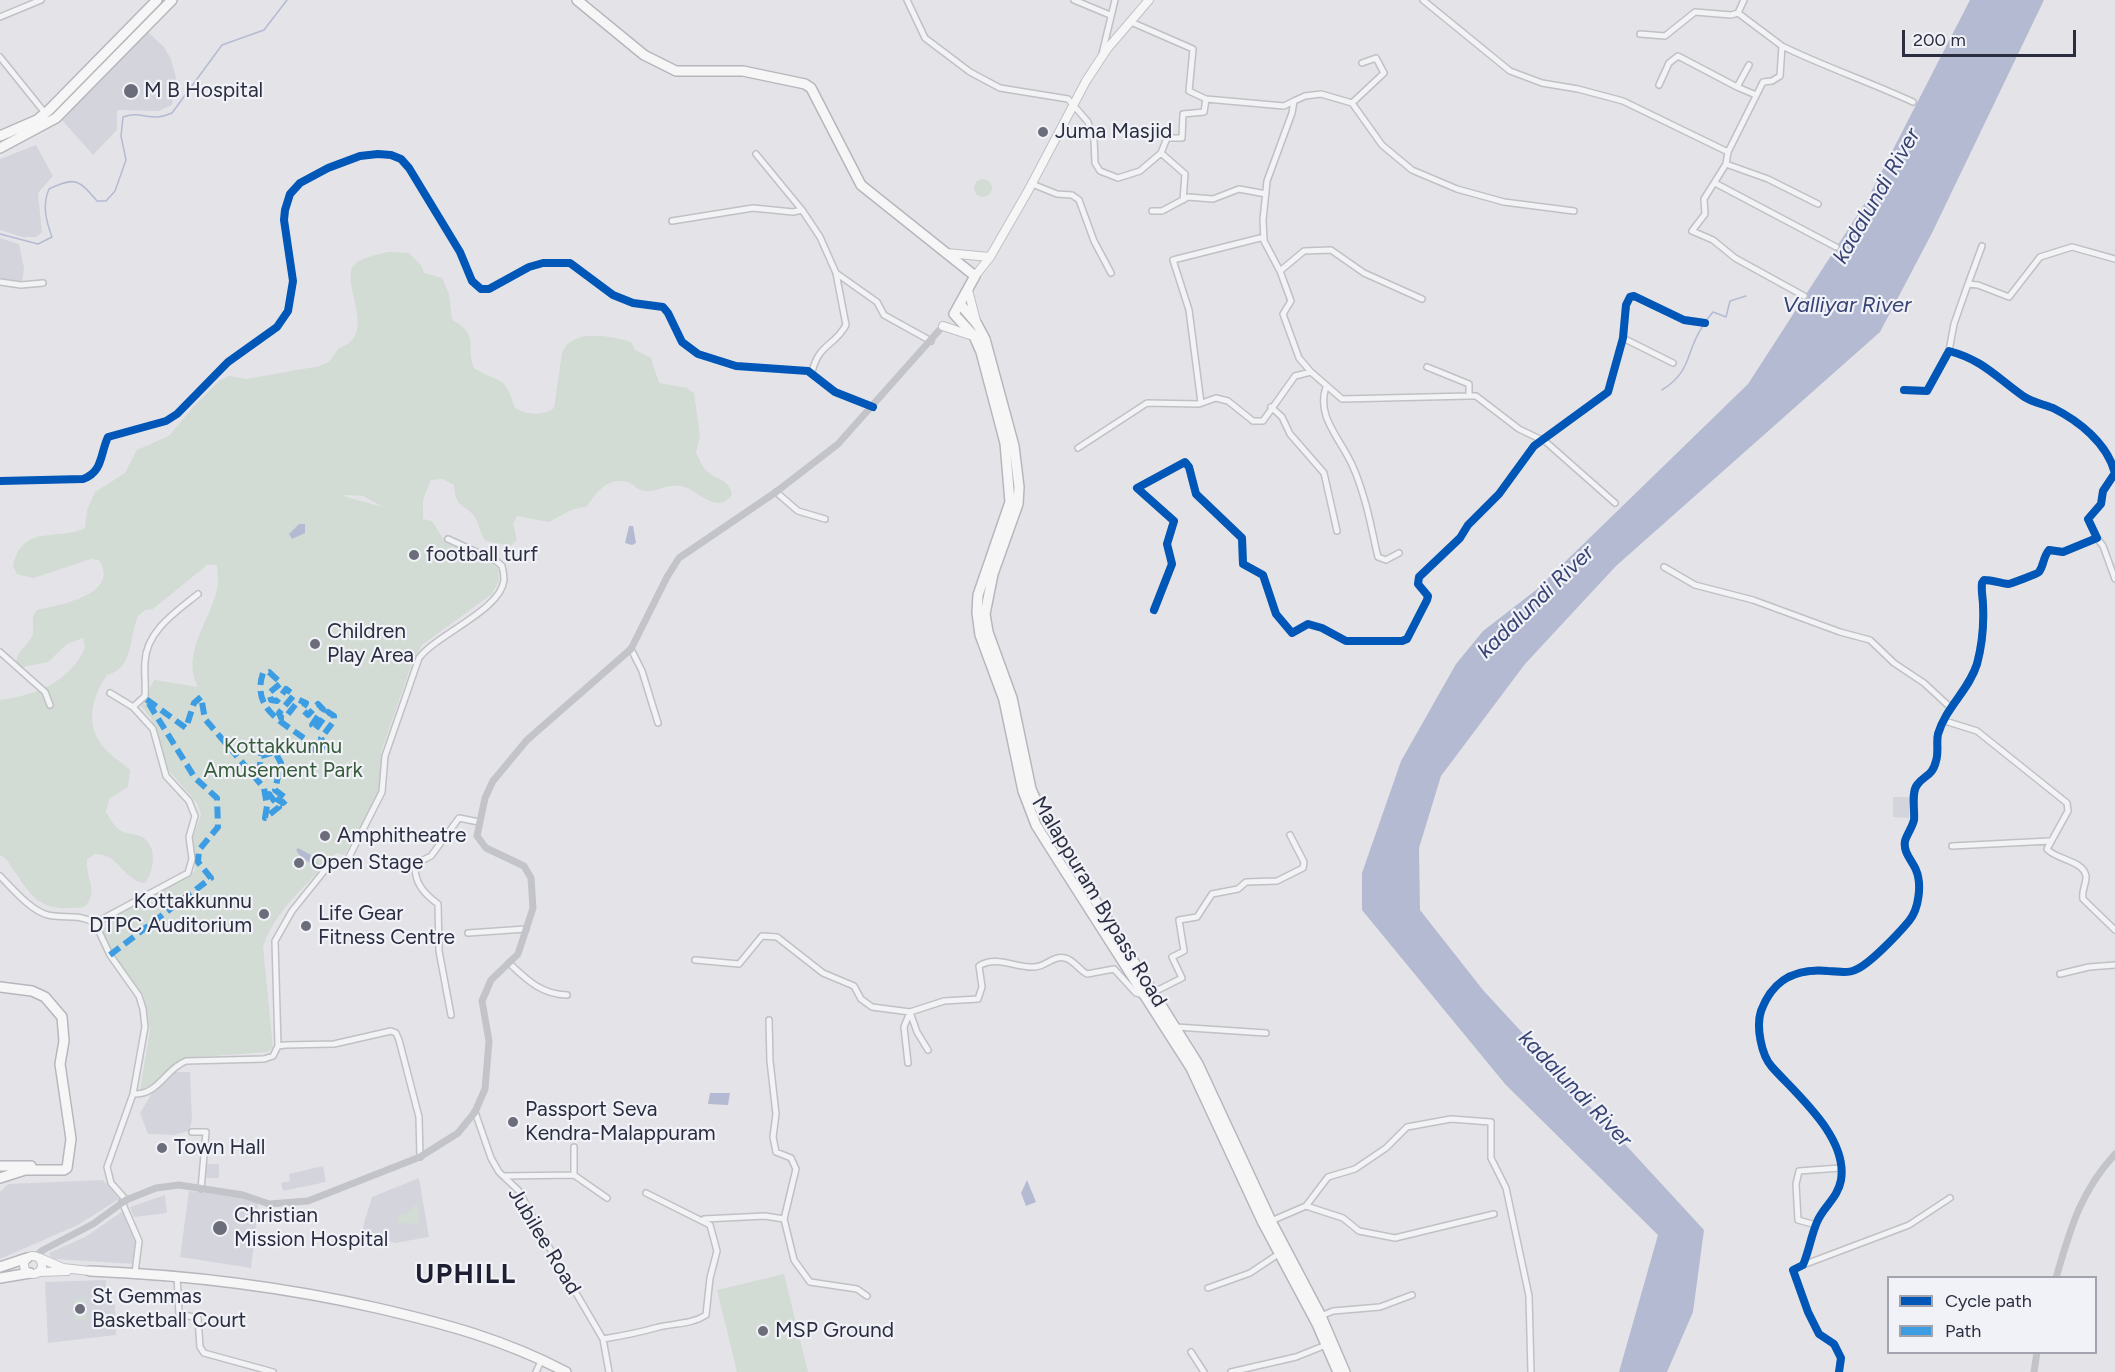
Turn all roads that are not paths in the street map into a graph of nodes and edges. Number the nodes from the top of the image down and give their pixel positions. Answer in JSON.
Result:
{"nodes":[{"id":1,"x":41,"y":0,"type":"edge"},
{"id":2,"x":157,"y":0,"type":"edge"},
{"id":3,"x":172,"y":0,"type":"edge"},
{"id":4,"x":907,"y":0,"type":"edge"},
{"id":5,"x":1074,"y":0,"type":"edge"},
{"id":6,"x":1115,"y":0,"type":"edge"},
{"id":7,"x":1149,"y":0,"type":"edge"},
{"id":8,"x":1423,"y":0,"type":"edge"},
{"id":9,"x":1744,"y":0,"type":"edge"},
{"id":10,"x":580,"y":1,"type":"edge"},
{"id":11,"x":1738,"y":13,"type":"junction"},
{"id":12,"x":1110,"y":15,"type":"junction"},
{"id":13,"x":0,"y":17,"type":"edge"},
{"id":14,"x":1131,"y":22,"type":"junction"},
{"id":15,"x":1640,"y":34,"type":"dead end"},
{"id":16,"x":1782,"y":46,"type":"junction"},
{"id":17,"x":0,"y":57,"type":"edge"},
{"id":18,"x":1101,"y":58,"type":"junction"},
{"id":19,"x":1362,"y":63,"type":"dead end"},
{"id":20,"x":1749,"y":65,"type":"dead end"},
{"id":21,"x":81,"y":76,"type":"junction"},
{"id":22,"x":89,"y":84,"type":"junction"},
{"id":23,"x":1659,"y":85,"type":"dead end"},
{"id":24,"x":1737,"y":87,"type":"junction"},
{"id":25,"x":1756,"y":94,"type":"junction"},
{"id":26,"x":1206,"y":99,"type":"junction"},
{"id":27,"x":1294,"y":101,"type":"junction"},
{"id":28,"x":1913,"y":102,"type":"dead end"},
{"id":29,"x":1352,"y":104,"type":"junction"},
{"id":30,"x":1073,"y":106,"type":"junction"},
{"id":31,"x":45,"y":113,"type":"junction"},
{"id":32,"x":0,"y":136,"type":"edge"},
{"id":33,"x":0,"y":148,"type":"edge"},
{"id":34,"x":1728,"y":152,"type":"junction"},
{"id":35,"x":1161,"y":153,"type":"junction"},
{"id":36,"x":756,"y":154,"type":"dead end"},
{"id":37,"x":1726,"y":164,"type":"junction"},
{"id":38,"x":1715,"y":183,"type":"junction"},
{"id":39,"x":1032,"y":184,"type":"junction"},
{"id":40,"x":1266,"y":194,"type":"junction"},
{"id":41,"x":1183,"y":200,"type":"junction"},
{"id":42,"x":1818,"y":204,"type":"dead end"},
{"id":43,"x":802,"y":210,"type":"junction"},
{"id":44,"x":1574,"y":211,"type":"dead end"},
{"id":45,"x":1152,"y":212,"type":"dead end"},
{"id":46,"x":672,"y":221,"type":"dead end"},
{"id":47,"x":1263,"y":239,"type":"junction"},
{"id":48,"x":1982,"y":246,"type":"dead end"},
{"id":49,"x":1836,"y":247,"type":"dead end"},
{"id":50,"x":945,"y":253,"type":"junction"},
{"id":51,"x":990,"y":257,"type":"junction"},
{"id":52,"x":2115,"y":259,"type":"edge"},
{"id":53,"x":1280,"y":271,"type":"junction"},
{"id":54,"x":836,"y":273,"type":"junction"},
{"id":55,"x":1111,"y":273,"type":"dead end"},
{"id":56,"x":975,"y":276,"type":"junction"},
{"id":57,"x":0,"y":282,"type":"edge"},
{"id":58,"x":43,"y":283,"type":"dead end"},
{"id":59,"x":1968,"y":284,"type":"junction"},
{"id":60,"x":968,"y":290,"type":"junction"},
{"id":61,"x":1804,"y":296,"type":"dead end"},
{"id":62,"x":1422,"y":299,"type":"dead end"},
{"id":63,"x":961,"y":305,"type":"junction"},
{"id":64,"x":954,"y":314,"type":"junction"},
{"id":65,"x":1705,"y":323,"type":"dead end"},
{"id":66,"x":977,"y":324,"type":"junction"},
{"id":67,"x":943,"y":326,"type":"junction"},
{"id":68,"x":975,"y":336,"type":"junction"},
{"id":69,"x":1623,"y":338,"type":"junction"},
{"id":70,"x":931,"y":341,"type":"junction"},
{"id":71,"x":1949,"y":351,"type":"junction"},
{"id":72,"x":1672,"y":363,"type":"dead end"},
{"id":73,"x":1427,"y":367,"type":"dead end"},
{"id":74,"x":812,"y":372,"type":"junction"},
{"id":75,"x":1311,"y":372,"type":"junction"},
{"id":76,"x":1326,"y":387,"type":"junction"},
{"id":77,"x":1904,"y":390,"type":"dead end"},
{"id":78,"x":1469,"y":396,"type":"junction"},
{"id":79,"x":1201,"y":403,"type":"junction"},
{"id":80,"x":1272,"y":406,"type":"junction"},
{"id":81,"x":873,"y":407,"type":"junction"},
{"id":82,"x":1541,"y":439,"type":"junction"},
{"id":83,"x":1078,"y":448,"type":"dead end"},
{"id":84,"x":0,"y":481,"type":"edge"},
{"id":85,"x":776,"y":492,"type":"junction"},
{"id":86,"x":1615,"y":503,"type":"dead end"},
{"id":87,"x":825,"y":519,"type":"dead end"},
{"id":88,"x":1337,"y":531,"type":"dead end"},
{"id":89,"x":2097,"y":538,"type":"junction"},
{"id":90,"x":448,"y":539,"type":"dead end"},
{"id":91,"x":1399,"y":554,"type":"dead end"},
{"id":92,"x":1664,"y":567,"type":"dead end"},
{"id":93,"x":2115,"y":579,"type":"edge"},
{"id":94,"x":198,"y":594,"type":"dead end"},
{"id":95,"x":1154,"y":610,"type":"dead end"},
{"id":96,"x":631,"y":649,"type":"junction"},
{"id":97,"x":0,"y":652,"type":"edge"},
{"id":98,"x":110,"y":693,"type":"dead end"},
{"id":99,"x":50,"y":705,"type":"dead end"},
{"id":100,"x":133,"y":707,"type":"junction"},
{"id":101,"x":1951,"y":708,"type":"junction"},
{"id":102,"x":1945,"y":721,"type":"junction"},
{"id":103,"x":658,"y":723,"type":"dead end"},
{"id":104,"x":479,"y":822,"type":"junction"},
{"id":105,"x":1290,"y":835,"type":"dead end"},
{"id":106,"x":2050,"y":841,"type":"junction"},
{"id":107,"x":1952,"y":846,"type":"dead end"},
{"id":108,"x":0,"y":876,"type":"edge"},
{"id":109,"x":95,"y":923,"type":"junction"},
{"id":110,"x":526,"y":929,"type":"junction"},
{"id":111,"x":2115,"y":930,"type":"edge"},
{"id":112,"x":468,"y":933,"type":"dead end"},
{"id":113,"x":695,"y":960,"type":"dead end"},
{"id":114,"x":509,"y":963,"type":"junction"},
{"id":115,"x":2115,"y":965,"type":"edge"},
{"id":116,"x":2060,"y":974,"type":"dead end"},
{"id":117,"x":0,"y":987,"type":"edge"},
{"id":118,"x":1148,"y":994,"type":"junction"},
{"id":119,"x":567,"y":995,"type":"dead end"},
{"id":120,"x":910,"y":1012,"type":"junction"},
{"id":121,"x":451,"y":1015,"type":"dead end"},
{"id":122,"x":769,"y":1020,"type":"dead end"},
{"id":123,"x":1176,"y":1027,"type":"junction"},
{"id":124,"x":1266,"y":1033,"type":"dead end"},
{"id":125,"x":278,"y":1046,"type":"junction"},
{"id":126,"x":928,"y":1050,"type":"dead end"},
{"id":127,"x":908,"y":1063,"type":"dead end"},
{"id":128,"x":133,"y":1094,"type":"junction"},
{"id":129,"x":475,"y":1112,"type":"junction"},
{"id":130,"x":192,"y":1132,"type":"dead end"},
{"id":131,"x":574,"y":1147,"type":"dead end"},
{"id":132,"x":420,"y":1157,"type":"junction"},
{"id":133,"x":2114,"y":1158,"type":"edge"},
{"id":134,"x":69,"y":1159,"type":"junction"},
{"id":135,"x":0,"y":1166,"type":"edge"},
{"id":136,"x":1840,"y":1168,"type":"junction"},
{"id":137,"x":574,"y":1175,"type":"junction"},
{"id":138,"x":503,"y":1176,"type":"junction"},
{"id":139,"x":0,"y":1178,"type":"edge"},
{"id":140,"x":201,"y":1189,"type":"junction"},
{"id":141,"x":646,"y":1193,"type":"dead end"},
{"id":142,"x":607,"y":1198,"type":"dead end"},
{"id":143,"x":1950,"y":1198,"type":"dead end"},
{"id":144,"x":124,"y":1201,"type":"junction"},
{"id":145,"x":1306,"y":1206,"type":"junction"},
{"id":146,"x":1494,"y":1214,"type":"dead end"},
{"id":147,"x":704,"y":1219,"type":"junction"},
{"id":148,"x":784,"y":1219,"type":"junction"},
{"id":149,"x":1271,"y":1221,"type":"junction"},
{"id":150,"x":1816,"y":1224,"type":"junction"},
{"id":151,"x":1280,"y":1253,"type":"junction"},
{"id":152,"x":34,"y":1257,"type":"junction"},
{"id":153,"x":1803,"y":1265,"type":"junction"},
{"id":154,"x":0,"y":1267,"type":"edge"},
{"id":155,"x":90,"y":1271,"type":"junction"},
{"id":156,"x":34,"y":1273,"type":"junction"},
{"id":157,"x":135,"y":1273,"type":"junction"},
{"id":158,"x":177,"y":1275,"type":"junction"},
{"id":159,"x":2057,"y":1276,"type":"edge"},
{"id":160,"x":0,"y":1278,"type":"edge"},
{"id":161,"x":1208,"y":1288,"type":"dead end"},
{"id":162,"x":1412,"y":1295,"type":"dead end"},
{"id":163,"x":867,"y":1296,"type":"dead end"},
{"id":164,"x":1321,"y":1316,"type":"junction"},
{"id":165,"x":603,"y":1339,"type":"junction"},
{"id":166,"x":1326,"y":1345,"type":"junction"},
{"id":167,"x":1191,"y":1352,"type":"dead end"},
{"id":168,"x":2037,"y":1354,"type":"edge"},
{"id":169,"x":542,"y":1359,"type":"junction"},
{"id":170,"x":273,"y":1372,"type":"edge"},
{"id":171,"x":536,"y":1372,"type":"edge"},
{"id":172,"x":566,"y":1372,"type":"edge"},
{"id":173,"x":609,"y":1372,"type":"edge"},
{"id":174,"x":1204,"y":1372,"type":"edge"},
{"id":175,"x":1231,"y":1372,"type":"edge"},
{"id":176,"x":1338,"y":1372,"type":"edge"},
{"id":177,"x":1345,"y":1372,"type":"edge"},
{"id":178,"x":1531,"y":1372,"type":"edge"},
{"id":179,"x":1839,"y":1372,"type":"edge"},
{"id":180,"x":2034,"y":1372,"type":"edge"}],
"edges":[{"from":1,"to":13,"type":"street"},
{"from":2,"to":21,"type":"highway"},
{"from":3,"to":22,"type":"highway"},
{"from":4,"to":30,"type":"street"},
{"from":5,"to":12,"type":"street"},
{"from":6,"to":12,"type":"street"},
{"from":7,"to":14,"type":"main road"},
{"from":8,"to":34,"type":"street"},
{"from":9,"to":11,"type":"street"},
{"from":10,"to":50,"type":"highway"},
{"from":11,"to":15,"type":"street"},
{"from":11,"to":16,"type":"street"},
{"from":12,"to":18,"type":"street"},
{"from":14,"to":18,"type":"main road"},
{"from":14,"to":26,"type":"street"},
{"from":16,"to":25,"type":"street"},
{"from":16,"to":28,"type":"street"},
{"from":17,"to":31,"type":"street"},
{"from":18,"to":30,"type":"main road"},
{"from":19,"to":29,"type":"street"},
{"from":20,"to":24,"type":"street"},
{"from":21,"to":22,"type":"highway"},
{"from":21,"to":31,"type":"highway"},
{"from":22,"to":33,"type":"highway"},
{"from":23,"to":24,"type":"street"},
{"from":24,"to":25,"type":"street"},
{"from":25,"to":34,"type":"street"},
{"from":26,"to":27,"type":"street"},
{"from":26,"to":35,"type":"street"},
{"from":27,"to":29,"type":"street"},
{"from":27,"to":40,"type":"street"},
{"from":29,"to":44,"type":"street"},
{"from":30,"to":35,"type":"street"},
{"from":30,"to":39,"type":"main road"},
{"from":31,"to":32,"type":"highway"},
{"from":34,"to":37,"type":"street"},
{"from":35,"to":41,"type":"street"},
{"from":36,"to":43,"type":"street"},
{"from":37,"to":38,"type":"street"},
{"from":37,"to":42,"type":"street"},
{"from":38,"to":49,"type":"street"},
{"from":38,"to":61,"type":"street"},
{"from":39,"to":51,"type":"main road"},
{"from":39,"to":55,"type":"street"},
{"from":40,"to":41,"type":"street"},
{"from":40,"to":47,"type":"street"},
{"from":41,"to":45,"type":"street"},
{"from":43,"to":46,"type":"street"},
{"from":43,"to":54,"type":"street"},
{"from":47,"to":53,"type":"street"},
{"from":47,"to":79,"type":"street"},
{"from":48,"to":59,"type":"street"},
{"from":50,"to":51,"type":"main road"},
{"from":50,"to":56,"type":"highway"},
{"from":51,"to":56,"type":"main road"},
{"from":52,"to":59,"type":"street"},
{"from":53,"to":62,"type":"street"},
{"from":53,"to":75,"type":"street"},
{"from":54,"to":70,"type":"street"},
{"from":54,"to":74,"type":"street"},
{"from":56,"to":60,"type":"highway"},
{"from":57,"to":58,"type":"street"},
{"from":59,"to":71,"type":"street"},
{"from":60,"to":63,"type":"highway"},
{"from":60,"to":66,"type":"main road"},
{"from":63,"to":64,"type":"highway"},
{"from":63,"to":66,"type":"highway","name":"Malappuram Bypass Road"},
{"from":64,"to":67,"type":"main road"},
{"from":64,"to":68,"type":"highway","name":"Malappuram Bypass Road"},
{"from":65,"to":69,"type":"street"},
{"from":66,"to":118,"type":"highway","name":"Malappuram Bypass Road"},
{"from":67,"to":68,"type":"main road"},
{"from":67,"to":70,"type":"main road"},
{"from":68,"to":118,"type":"highway","name":"Malappuram Bypass Road"},
{"from":69,"to":72,"type":"street"},
{"from":69,"to":82,"type":"street"},
{"from":70,"to":81,"type":"main road"},
{"from":71,"to":77,"type":"street"},
{"from":71,"to":89,"type":"street"},
{"from":73,"to":78,"type":"street"},
{"from":74,"to":81,"type":"main road"},
{"from":74,"to":84,"type":"main road"},
{"from":75,"to":76,"type":"street"},
{"from":75,"to":80,"type":"street"},
{"from":76,"to":78,"type":"street"},
{"from":76,"to":91,"type":"street"},
{"from":78,"to":82,"type":"street"},
{"from":79,"to":80,"type":"street"},
{"from":79,"to":83,"type":"street"},
{"from":80,"to":88,"type":"street"},
{"from":81,"to":85,"type":"main road"},
{"from":82,"to":86,"type":"street"},
{"from":82,"to":95,"type":"street"},
{"from":85,"to":87,"type":"street"},
{"from":85,"to":96,"type":"main road"},
{"from":89,"to":93,"type":"street"},
{"from":89,"to":101,"type":"street"},
{"from":90,"to":125,"type":"street"},
{"from":92,"to":101,"type":"street"},
{"from":94,"to":100,"type":"street"},
{"from":96,"to":103,"type":"street"},
{"from":96,"to":104,"type":"main road"},
{"from":97,"to":99,"type":"street"},
{"from":98,"to":100,"type":"street"},
{"from":100,"to":109,"type":"street"},
{"from":101,"to":102,"type":"street"},
{"from":102,"to":106,"type":"street"},
{"from":102,"to":136,"type":"street"},
{"from":104,"to":110,"type":"main road"},
{"from":104,"to":121,"type":"street"},
{"from":105,"to":118,"type":"street"},
{"from":106,"to":107,"type":"street"},
{"from":106,"to":111,"type":"street"},
{"from":108,"to":109,"type":"street"},
{"from":109,"to":128,"type":"street"},
{"from":110,"to":112,"type":"street"},
{"from":110,"to":114,"type":"main road"},
{"from":113,"to":120,"type":"street"},
{"from":114,"to":119,"type":"street"},
{"from":114,"to":129,"type":"main road"},
{"from":115,"to":116,"type":"street"},
{"from":117,"to":134,"type":"highway"},
{"from":118,"to":120,"type":"street"},
{"from":118,"to":123,"type":"highway","name":"Malappuram Bypass Road"},
{"from":118,"to":151,"type":"highway","name":"Malappuram Bypass Road"},
{"from":120,"to":126,"type":"street"},
{"from":120,"to":127,"type":"street"},
{"from":122,"to":148,"type":"street"},
{"from":123,"to":124,"type":"street"},
{"from":123,"to":149,"type":"highway","name":"Malappuram Bypass Road"},
{"from":125,"to":128,"type":"street"},
{"from":125,"to":132,"type":"street"},
{"from":128,"to":144,"type":"street"},
{"from":129,"to":132,"type":"main road"},
{"from":129,"to":138,"type":"street","name":"Jubilee Road"},
{"from":130,"to":140,"type":"street"},
{"from":131,"to":137,"type":"street"},
{"from":132,"to":140,"type":"main road"},
{"from":133,"to":159,"type":"main road"},
{"from":134,"to":135,"type":"highway"},
{"from":134,"to":139,"type":"highway"},
{"from":136,"to":150,"type":"street"},
{"from":136,"to":150,"type":"street"},
{"from":137,"to":138,"type":"street"},
{"from":137,"to":142,"type":"street"},
{"from":138,"to":165,"type":"street","name":"Jubilee Road"},
{"from":140,"to":144,"type":"main road"},
{"from":141,"to":147,"type":"street"},
{"from":143,"to":153,"type":"street"},
{"from":144,"to":152,"type":"main road"},
{"from":144,"to":157,"type":"street"},
{"from":145,"to":146,"type":"street"},
{"from":145,"to":149,"type":"street"},
{"from":145,"to":178,"type":"street"},
{"from":147,"to":148,"type":"street"},
{"from":147,"to":165,"type":"street"},
{"from":148,"to":163,"type":"street"},
{"from":149,"to":164,"type":"highway","name":"Malappuram Bypass Road"},
{"from":150,"to":153,"type":"street"},
{"from":151,"to":161,"type":"street"},
{"from":151,"to":166,"type":"highway","name":"Malappuram Bypass Road"},
{"from":152,"to":154,"type":"highway"},
{"from":152,"to":155,"type":"main road"},
{"from":152,"to":156,"type":"main road"},
{"from":152,"to":156,"type":"main road"},
{"from":153,"to":179,"type":"street"},
{"from":155,"to":156,"type":"main road"},
{"from":155,"to":157,"type":"highway"},
{"from":156,"to":160,"type":"highway"},
{"from":157,"to":158,"type":"highway"},
{"from":158,"to":169,"type":"highway"},
{"from":158,"to":170,"type":"street"},
{"from":162,"to":164,"type":"street"},
{"from":164,"to":177,"type":"highway","name":"Malappuram Bypass Road"},
{"from":165,"to":173,"type":"street","name":"Jubilee Road"},
{"from":166,"to":175,"type":"street"},
{"from":166,"to":176,"type":"highway","name":"Malappuram Bypass Road"},
{"from":167,"to":174,"type":"street"},
{"from":168,"to":180,"type":"main road"},
{"from":169,"to":171,"type":"street"},
{"from":169,"to":172,"type":"highway"}]}
